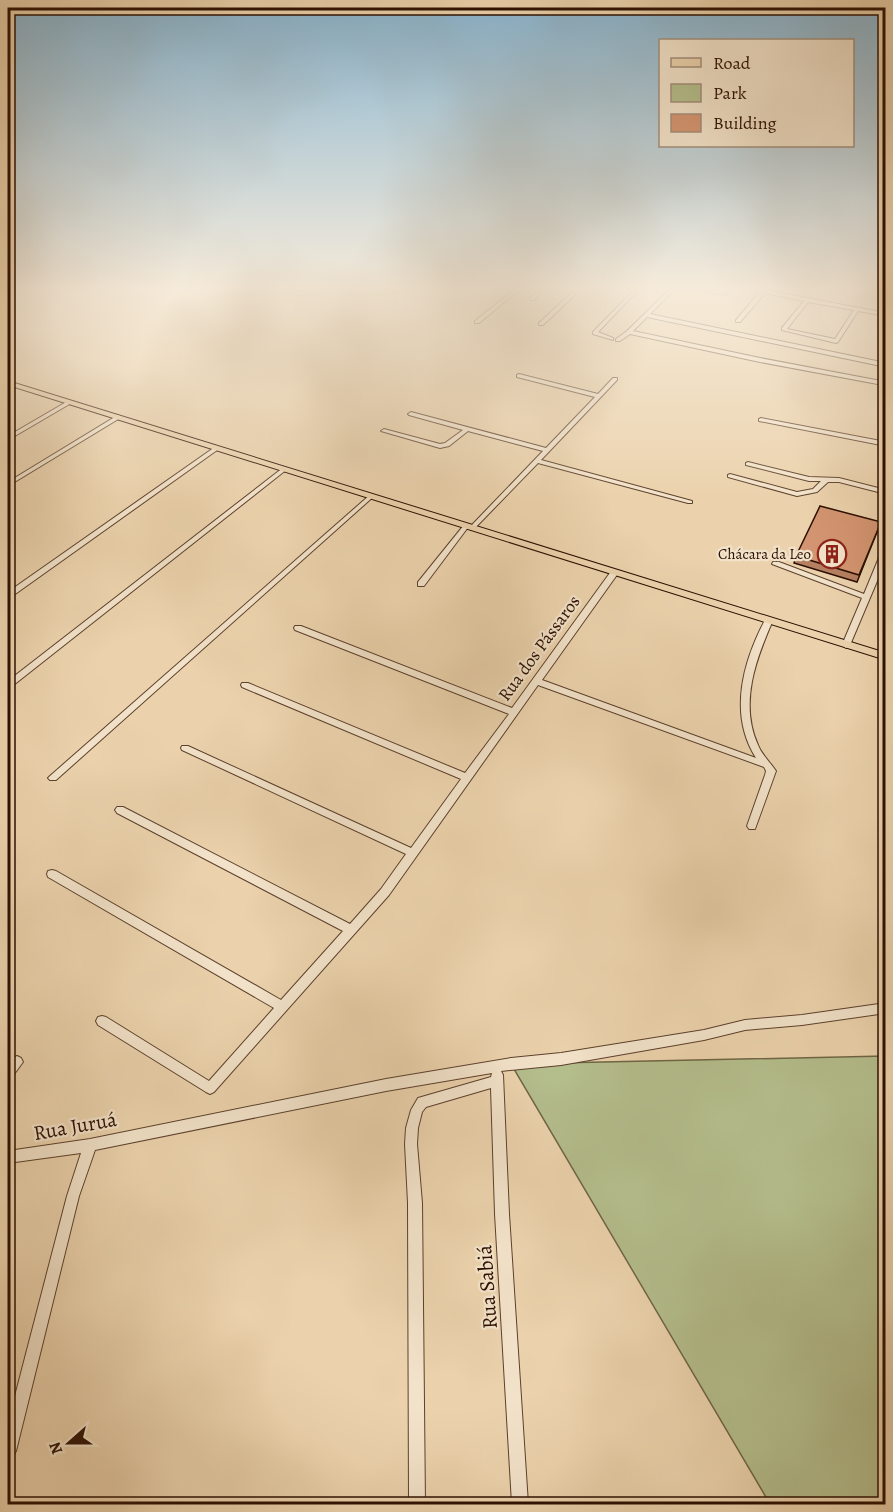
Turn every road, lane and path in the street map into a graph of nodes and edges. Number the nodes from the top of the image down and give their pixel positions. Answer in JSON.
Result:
{"nodes":[{"id":1,"x":745,"y":357,"type":"edge"},
{"id":2,"x":845,"y":357,"type":"edge"},
{"id":3,"x":885,"y":365,"type":"edge"},
{"id":4,"x":519,"y":376,"type":"dead end"},
{"id":5,"x":615,"y":378,"type":"dead end"},
{"id":6,"x":885,"y":381,"type":"edge"},
{"id":7,"x":8,"y":383,"type":"edge"},
{"id":8,"x":599,"y":396,"type":"junction"},
{"id":9,"x":70,"y":402,"type":"junction"},
{"id":10,"x":411,"y":414,"type":"dead end"},
{"id":11,"x":118,"y":417,"type":"junction"},
{"id":12,"x":761,"y":420,"type":"dead end"},
{"id":13,"x":467,"y":429,"type":"junction"},
{"id":14,"x":384,"y":431,"type":"dead end"},
{"id":15,"x":8,"y":438,"type":"edge"},
{"id":16,"x":885,"y":444,"type":"edge"},
{"id":17,"x":217,"y":448,"type":"junction"},
{"id":18,"x":547,"y":450,"type":"junction"},
{"id":19,"x":538,"y":461,"type":"junction"},
{"id":20,"x":748,"y":464,"type":"dead end"},
{"id":21,"x":284,"y":469,"type":"junction"},
{"id":22,"x":730,"y":476,"type":"dead end"},
{"id":23,"x":827,"y":479,"type":"junction"},
{"id":24,"x":8,"y":484,"type":"edge"},
{"id":25,"x":885,"y":492,"type":"edge"},
{"id":26,"x":371,"y":496,"type":"junction"},
{"id":27,"x":690,"y":502,"type":"dead end"},
{"id":28,"x":469,"y":527,"type":"junction"},
{"id":29,"x":885,"y":550,"type":"edge"},
{"id":30,"x":776,"y":564,"type":"dead end"},
{"id":31,"x":615,"y":572,"type":"junction"},
{"id":32,"x":421,"y":584,"type":"dead end"},
{"id":33,"x":8,"y":595,"type":"edge"},
{"id":34,"x":866,"y":597,"type":"junction"},
{"id":35,"x":769,"y":620,"type":"junction"},
{"id":36,"x":298,"y":628,"type":"dead end"},
{"id":37,"x":846,"y":645,"type":"junction"},
{"id":38,"x":885,"y":657,"type":"edge"},
{"id":39,"x":536,"y":681,"type":"junction"},
{"id":40,"x":8,"y":685,"type":"edge"},
{"id":41,"x":245,"y":685,"type":"dead end"},
{"id":42,"x":513,"y":711,"type":"junction"},
{"id":43,"x":185,"y":748,"type":"dead end"},
{"id":44,"x":767,"y":765,"type":"junction"},
{"id":45,"x":53,"y":778,"type":"dead end"},
{"id":46,"x":467,"y":778,"type":"junction"},
{"id":47,"x":120,"y":810,"type":"dead end"},
{"id":48,"x":752,"y":826,"type":"dead end"},
{"id":49,"x":413,"y":853,"type":"junction"},
{"id":50,"x":52,"y":874,"type":"dead end"},
{"id":51,"x":351,"y":930,"type":"junction"},
{"id":52,"x":282,"y":1007,"type":"junction"},
{"id":53,"x":885,"y":1008,"type":"edge"},
{"id":54,"x":102,"y":1022,"type":"dead end"},
{"id":55,"x":17,"y":1062,"type":"dead end"},
{"id":56,"x":8,"y":1073,"type":"edge"},
{"id":57,"x":497,"y":1074,"type":"junction"},
{"id":58,"x":90,"y":1145,"type":"junction"},
{"id":59,"x":8,"y":1157,"type":"edge"},
{"id":60,"x":8,"y":1451,"type":"edge"},
{"id":61,"x":417,"y":1504,"type":"edge"},
{"id":62,"x":520,"y":1504,"type":"edge"}],
"edges":[{"from":1,"to":6,"type":"street"},
{"from":2,"to":3,"type":"street"},
{"from":4,"to":8,"type":"street"},
{"from":5,"to":8,"type":"street"},
{"from":7,"to":9,"type":"main road"},
{"from":8,"to":18,"type":"street"},
{"from":9,"to":11,"type":"main road"},
{"from":9,"to":15,"type":"street"},
{"from":10,"to":13,"type":"street"},
{"from":11,"to":17,"type":"main road"},
{"from":11,"to":24,"type":"street"},
{"from":12,"to":16,"type":"street"},
{"from":13,"to":14,"type":"street"},
{"from":13,"to":18,"type":"street"},
{"from":17,"to":21,"type":"main road"},
{"from":17,"to":33,"type":"street"},
{"from":18,"to":19,"type":"street"},
{"from":19,"to":27,"type":"street"},
{"from":19,"to":28,"type":"street"},
{"from":20,"to":23,"type":"street"},
{"from":21,"to":26,"type":"main road"},
{"from":21,"to":40,"type":"street"},
{"from":22,"to":23,"type":"street"},
{"from":23,"to":25,"type":"street"},
{"from":26,"to":28,"type":"main road"},
{"from":26,"to":45,"type":"street"},
{"from":28,"to":31,"type":"main road"},
{"from":28,"to":32,"type":"street"},
{"from":29,"to":34,"type":"street"},
{"from":30,"to":34,"type":"street"},
{"from":31,"to":35,"type":"main road"},
{"from":31,"to":39,"type":"street","name":"Rua dos Pássaros"},
{"from":34,"to":37,"type":"street"},
{"from":35,"to":37,"type":"main road"},
{"from":35,"to":44,"type":"street"},
{"from":36,"to":42,"type":"street"},
{"from":37,"to":38,"type":"main road"},
{"from":39,"to":42,"type":"street","name":"Rua dos Pássaros"},
{"from":39,"to":44,"type":"street"},
{"from":41,"to":46,"type":"street"},
{"from":42,"to":46,"type":"street","name":"Rua dos Pássaros"},
{"from":43,"to":49,"type":"street"},
{"from":44,"to":48,"type":"street"},
{"from":46,"to":49,"type":"street","name":"Rua dos Pássaros"},
{"from":47,"to":51,"type":"street"},
{"from":49,"to":51,"type":"street","name":"Rua dos Pássaros"},
{"from":50,"to":52,"type":"street"},
{"from":51,"to":52,"type":"street","name":"Rua dos Pássaros"},
{"from":52,"to":54,"type":"street","name":"Rua dos Pássaros"},
{"from":53,"to":57,"type":"street"},
{"from":55,"to":56,"type":"street"},
{"from":57,"to":58,"type":"street","name":"Rua Juruá"},
{"from":57,"to":61,"type":"street"},
{"from":57,"to":62,"type":"street","name":"Rua Sabiá"},
{"from":58,"to":59,"type":"street","name":"Rua Juruá"},
{"from":58,"to":60,"type":"street"}]}
